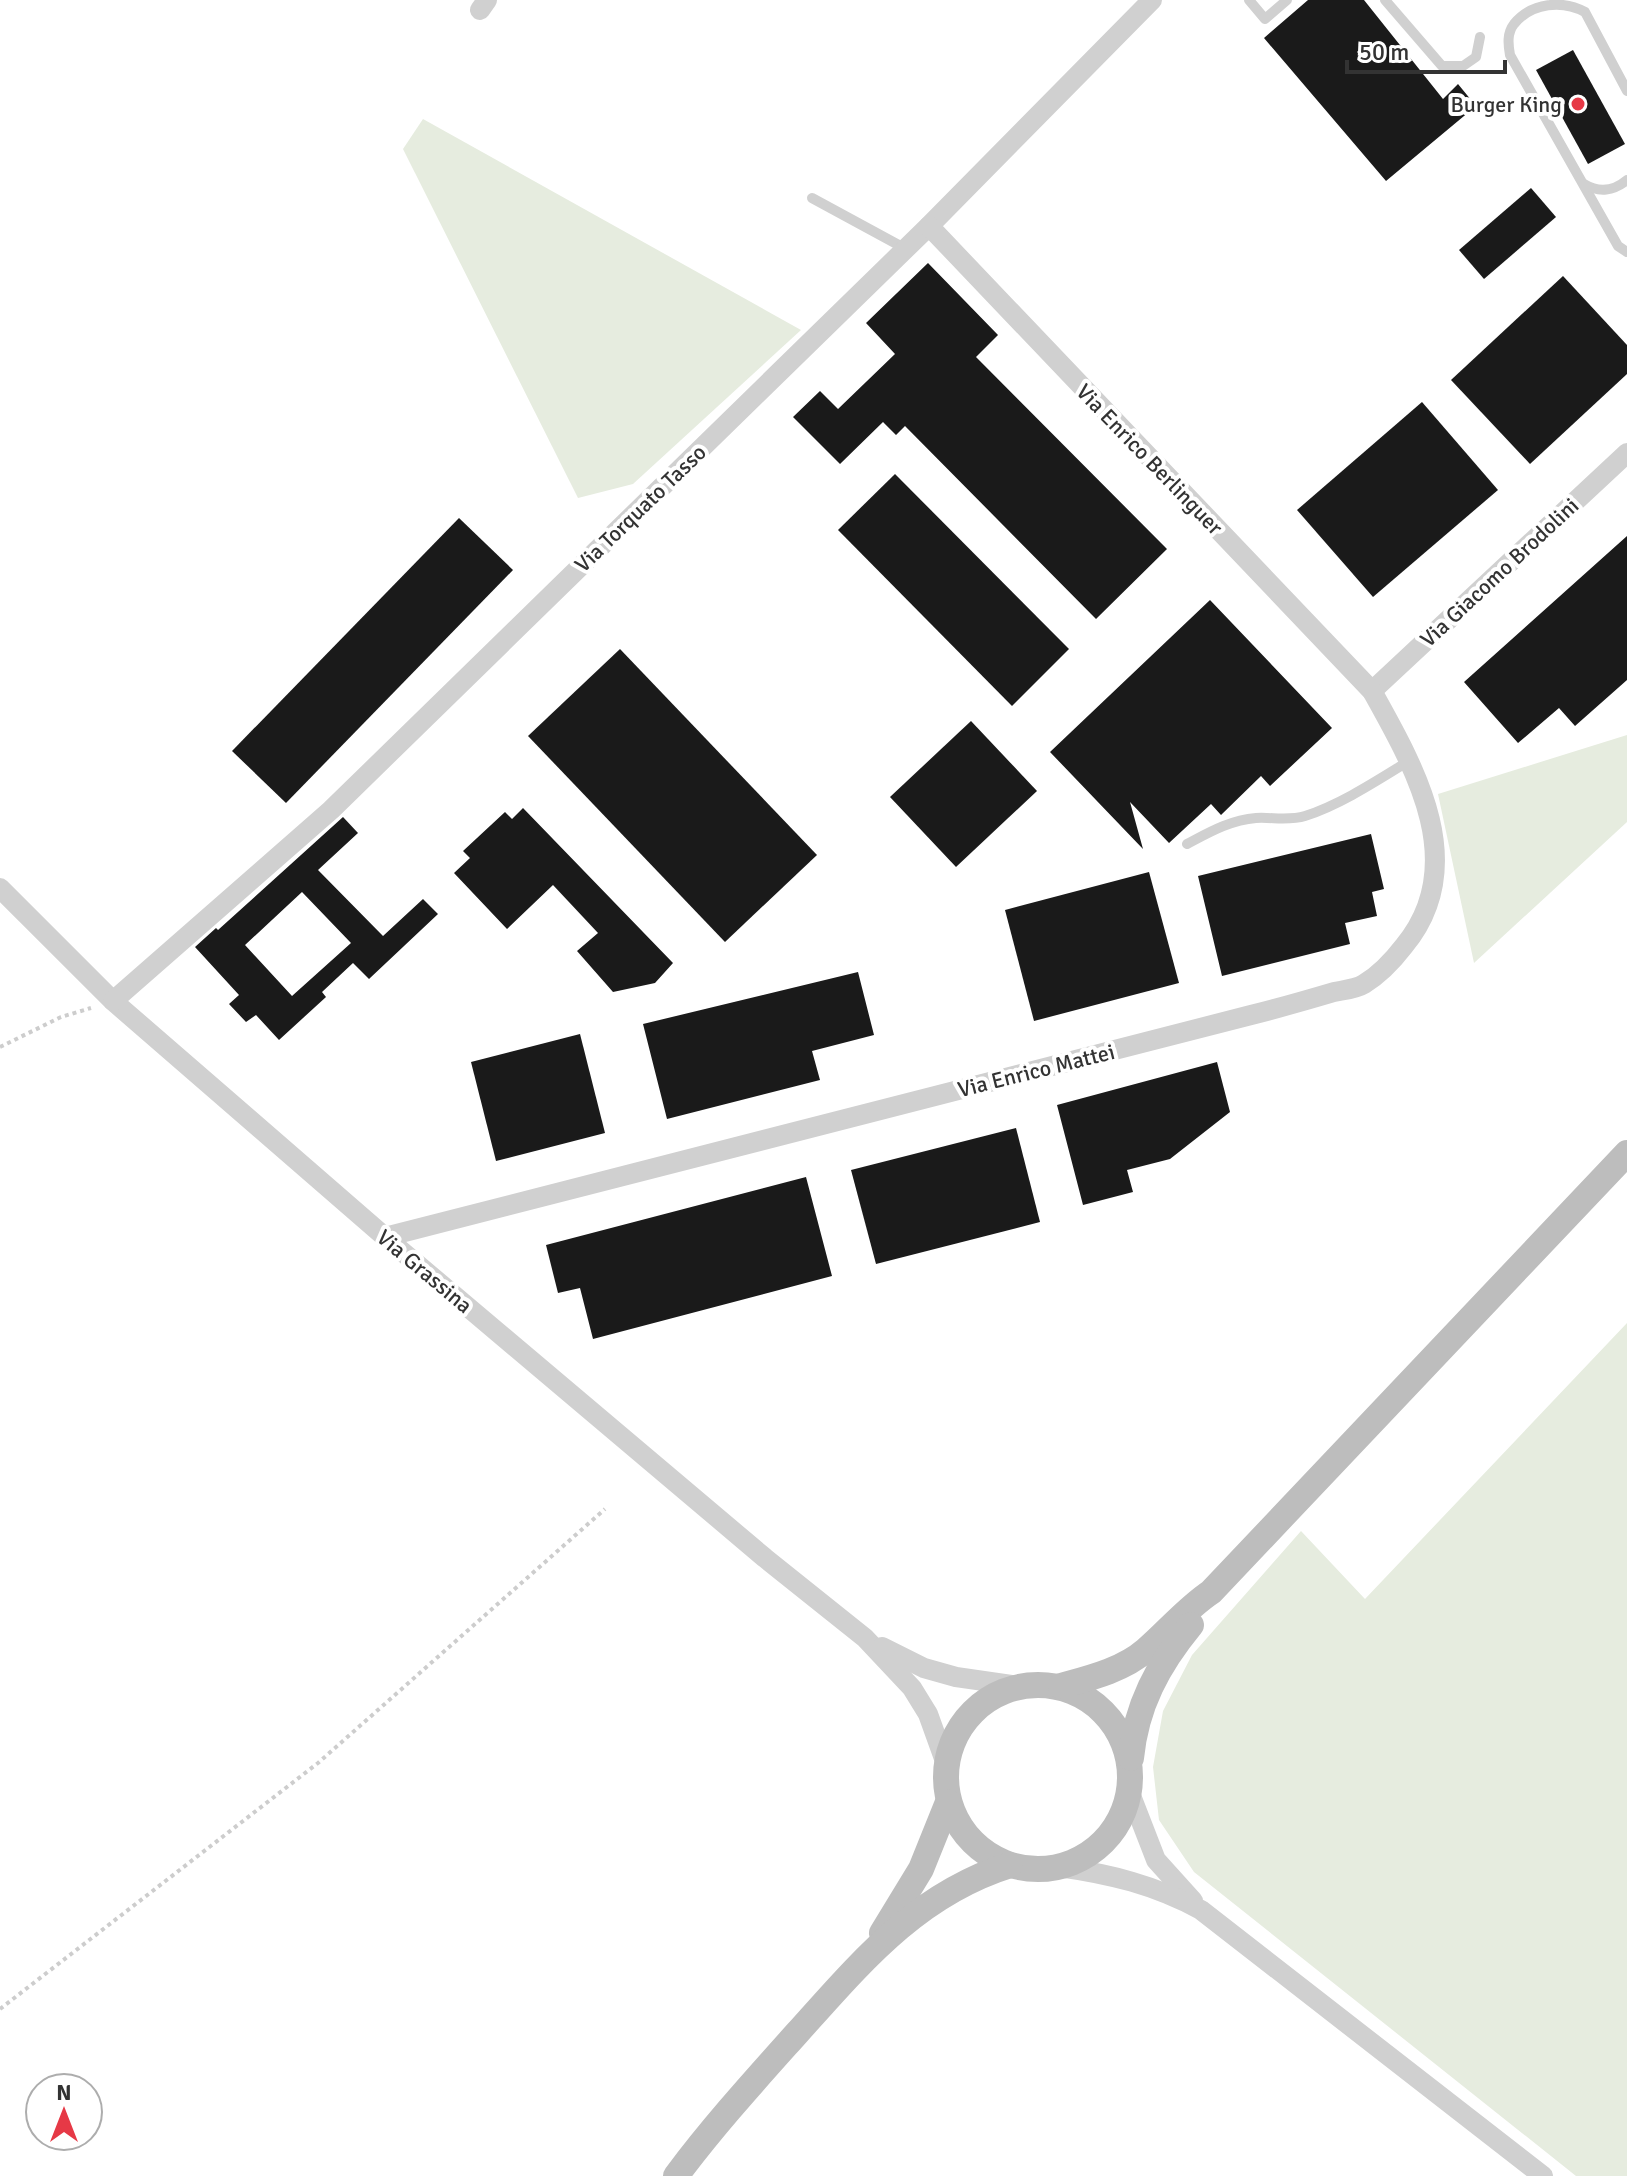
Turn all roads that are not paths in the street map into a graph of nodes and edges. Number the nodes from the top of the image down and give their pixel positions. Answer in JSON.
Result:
{"nodes":[{"id":1,"x":1152,"y":0,"type":"edge"},
{"id":2,"x":1249,"y":0,"type":"edge"},
{"id":3,"x":1287,"y":0,"type":"edge"},
{"id":4,"x":1385,"y":0,"type":"edge"},
{"id":5,"x":1480,"y":37,"type":"dead end"},
{"id":6,"x":1627,"y":91,"type":"edge"},
{"id":7,"x":1627,"y":180,"type":"edge"},
{"id":8,"x":1582,"y":183,"type":"junction"},
{"id":9,"x":812,"y":198,"type":"dead end"},
{"id":10,"x":929,"y":226,"type":"junction"},
{"id":11,"x":906,"y":249,"type":"junction"},
{"id":12,"x":1627,"y":252,"type":"edge"},
{"id":13,"x":1627,"y":453,"type":"edge"},
{"id":14,"x":1372,"y":691,"type":"junction"},
{"id":15,"x":1409,"y":761,"type":"junction"},
{"id":16,"x":1187,"y":844,"type":"dead end"},
{"id":17,"x":0,"y":888,"type":"edge"},
{"id":18,"x":113,"y":1001,"type":"junction"},
{"id":19,"x":1627,"y":1153,"type":"edge"},
{"id":20,"x":385,"y":1237,"type":"junction"},
{"id":21,"x":1211,"y":1592,"type":"junction"},
{"id":22,"x":865,"y":1638,"type":"junction"},
{"id":23,"x":1019,"y":1686,"type":"junction"},
{"id":24,"x":1061,"y":1686,"type":"junction"},
{"id":25,"x":1130,"y":1762,"type":"junction"},
{"id":26,"x":946,"y":1764,"type":"junction"},
{"id":27,"x":1130,"y":1793,"type":"junction"},
{"id":28,"x":948,"y":1802,"type":"junction"},
{"id":29,"x":1010,"y":1865,"type":"junction"},
{"id":30,"x":1059,"y":1867,"type":"junction"},
{"id":31,"x":1201,"y":1910,"type":"junction"},
{"id":32,"x":878,"y":1944,"type":"junction"},
{"id":33,"x":676,"y":2176,"type":"edge"},
{"id":34,"x":1543,"y":2176,"type":"edge"}],
"edges":[{"from":1,"to":10,"type":"street","name":"Via Torquato Tasso"},
{"from":2,"to":3,"type":"lane"},
{"from":4,"to":5,"type":"lane"},
{"from":6,"to":8,"type":"lane"},
{"from":7,"to":8,"type":"lane"},
{"from":8,"to":12,"type":"lane"},
{"from":9,"to":11,"type":"lane"},
{"from":10,"to":11,"type":"street","name":"Via Torquato Tasso"},
{"from":10,"to":14,"type":"street","name":"Via Enrico Berlinguer"},
{"from":11,"to":18,"type":"street","name":"Via Torquato Tasso"},
{"from":13,"to":14,"type":"street","name":"Via Giacomo Brodolini"},
{"from":14,"to":15,"type":"street","name":"Via Enrico Mattei"},
{"from":15,"to":16,"type":"lane"},
{"from":15,"to":20,"type":"street","name":"Via Enrico Mattei"},
{"from":17,"to":18,"type":"street","name":"Via Grassina"},
{"from":18,"to":20,"type":"street","name":"Via Grassina"},
{"from":19,"to":21,"type":"main road"},
{"from":20,"to":22,"type":"street","name":"Via Grassina"},
{"from":21,"to":24,"type":"main road"},
{"from":21,"to":25,"type":"main road"},
{"from":22,"to":23,"type":"street","name":"Via Grassina"},
{"from":22,"to":26,"type":"street","name":"Via Grassina"},
{"from":23,"to":24,"type":"main road"},
{"from":23,"to":26,"type":"main road"},
{"from":24,"to":25,"type":"main road"},
{"from":25,"to":27,"type":"main road"},
{"from":26,"to":28,"type":"main road"},
{"from":27,"to":30,"type":"main road"},
{"from":27,"to":31,"type":"street"},
{"from":28,"to":29,"type":"main road"},
{"from":28,"to":32,"type":"main road"},
{"from":29,"to":30,"type":"main road"},
{"from":29,"to":32,"type":"main road"},
{"from":30,"to":31,"type":"street"},
{"from":31,"to":34,"type":"street"},
{"from":32,"to":33,"type":"main road"}]}
